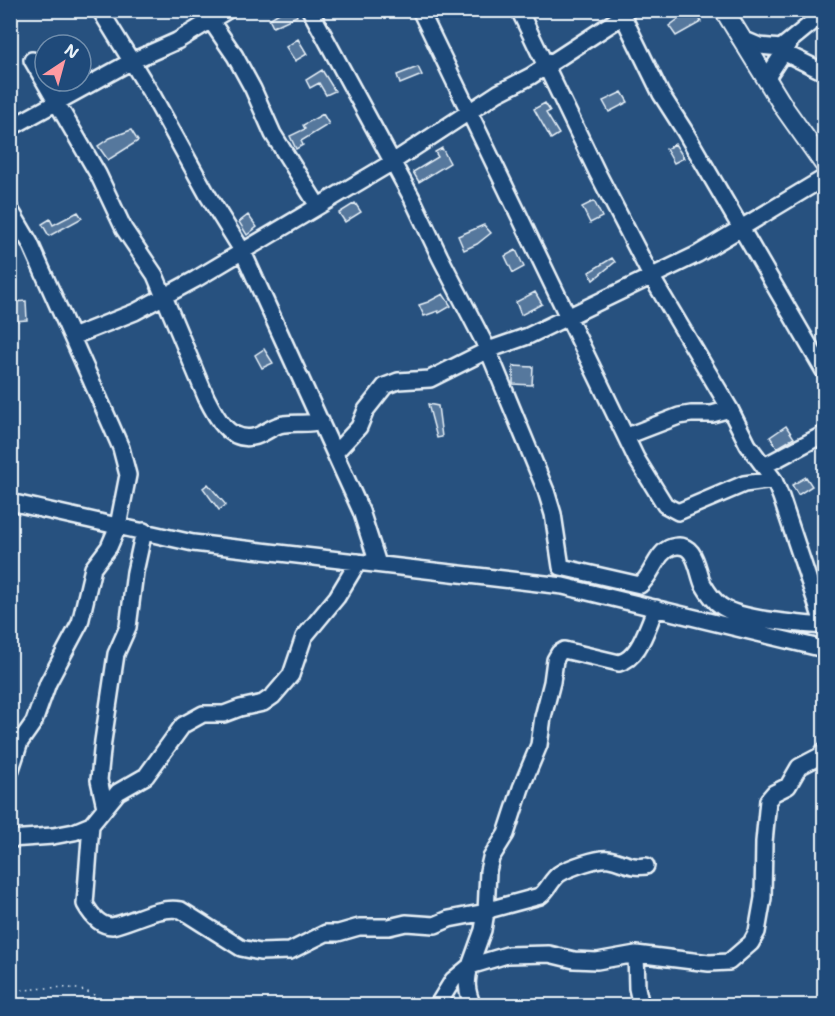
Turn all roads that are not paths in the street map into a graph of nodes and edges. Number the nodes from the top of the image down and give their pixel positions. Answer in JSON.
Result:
{"nodes":[{"id":1,"x":100,"y":10,"type":"edge"},
{"id":2,"x":228,"y":10,"type":"edge"},
{"id":3,"x":310,"y":10,"type":"edge"},
{"id":4,"x":420,"y":10,"type":"edge"},
{"id":5,"x":519,"y":10,"type":"edge"},
{"id":6,"x":724,"y":10,"type":"edge"},
{"id":7,"x":622,"y":13,"type":"edge"},
{"id":8,"x":825,"y":13,"type":"edge"},
{"id":9,"x":211,"y":21,"type":"junction"},
{"id":10,"x":740,"y":38,"type":"junction"},
{"id":11,"x":787,"y":47,"type":"junction"},
{"id":12,"x":32,"y":60,"type":"dead end"},
{"id":13,"x":132,"y":61,"type":"junction"},
{"id":14,"x":546,"y":66,"type":"junction"},
{"id":15,"x":825,"y":72,"type":"edge"},
{"id":16,"x":766,"y":79,"type":"junction"},
{"id":17,"x":56,"y":103,"type":"junction"},
{"id":18,"x":470,"y":113,"type":"junction"},
{"id":19,"x":10,"y":128,"type":"edge"},
{"id":20,"x":391,"y":163,"type":"junction"},
{"id":21,"x":825,"y":164,"type":"edge"},
{"id":22,"x":825,"y":178,"type":"edge"},
{"id":23,"x":318,"y":206,"type":"junction"},
{"id":24,"x":10,"y":209,"type":"edge"},
{"id":25,"x":741,"y":229,"type":"junction"},
{"id":26,"x":243,"y":252,"type":"junction"},
{"id":27,"x":651,"y":276,"type":"junction"},
{"id":28,"x":163,"y":298,"type":"junction"},
{"id":29,"x":567,"y":317,"type":"junction"},
{"id":30,"x":72,"y":337,"type":"junction"},
{"id":31,"x":488,"y":350,"type":"junction"},
{"id":32,"x":825,"y":371,"type":"edge"},
{"id":33,"x":730,"y":409,"type":"junction"},
{"id":34,"x":323,"y":424,"type":"junction"},
{"id":35,"x":359,"y":427,"type":"junction"},
{"id":36,"x":825,"y":434,"type":"edge"},
{"id":37,"x":627,"y":436,"type":"junction"},
{"id":38,"x":335,"y":453,"type":"junction"},
{"id":39,"x":764,"y":466,"type":"junction"},
{"id":40,"x":774,"y":480,"type":"junction"},
{"id":41,"x":10,"y":502,"type":"edge"},
{"id":42,"x":118,"y":526,"type":"junction"},
{"id":43,"x":144,"y":531,"type":"junction"},
{"id":44,"x":358,"y":562,"type":"junction"},
{"id":45,"x":378,"y":564,"type":"junction"},
{"id":46,"x":561,"y":567,"type":"junction"},
{"id":47,"x":563,"y":586,"type":"junction"},
{"id":48,"x":656,"y":608,"type":"junction"},
{"id":49,"x":825,"y":626,"type":"edge"},
{"id":50,"x":825,"y":649,"type":"edge"},
{"id":51,"x":14,"y":749,"type":"edge"},
{"id":52,"x":825,"y":751,"type":"edge"},
{"id":53,"x":10,"y":772,"type":"edge"},
{"id":54,"x":105,"y":807,"type":"junction"},
{"id":55,"x":91,"y":825,"type":"junction"},
{"id":56,"x":10,"y":839,"type":"edge"},
{"id":57,"x":646,"y":866,"type":"dead end"},
{"id":58,"x":486,"y":912,"type":"junction"},
{"id":59,"x":636,"y":954,"type":"junction"},
{"id":60,"x":470,"y":966,"type":"junction"},
{"id":61,"x":437,"y":1005,"type":"edge"},
{"id":62,"x":473,"y":1005,"type":"edge"},
{"id":63,"x":641,"y":1005,"type":"edge"}],
"edges":[{"from":1,"to":13,"type":"street"},
{"from":2,"to":9,"type":"street"},
{"from":3,"to":20,"type":"street"},
{"from":4,"to":18,"type":"street"},
{"from":5,"to":14,"type":"street"},
{"from":6,"to":10,"type":"main road"},
{"from":7,"to":14,"type":"street"},
{"from":7,"to":25,"type":"street"},
{"from":8,"to":11,"type":"street"},
{"from":9,"to":13,"type":"street"},
{"from":9,"to":23,"type":"street"},
{"from":10,"to":11,"type":"street"},
{"from":10,"to":16,"type":"main road"},
{"from":11,"to":15,"type":"street"},
{"from":11,"to":16,"type":"street"},
{"from":12,"to":17,"type":"street"},
{"from":13,"to":17,"type":"street"},
{"from":13,"to":26,"type":"street"},
{"from":14,"to":18,"type":"street"},
{"from":14,"to":27,"type":"street"},
{"from":16,"to":21,"type":"main road"},
{"from":17,"to":19,"type":"street"},
{"from":17,"to":28,"type":"street"},
{"from":18,"to":20,"type":"street"},
{"from":18,"to":29,"type":"street"},
{"from":20,"to":23,"type":"street"},
{"from":20,"to":31,"type":"street"},
{"from":22,"to":25,"type":"street"},
{"from":23,"to":26,"type":"street"},
{"from":24,"to":30,"type":"street"},
{"from":25,"to":27,"type":"street"},
{"from":25,"to":32,"type":"street"},
{"from":26,"to":28,"type":"street"},
{"from":26,"to":34,"type":"street"},
{"from":27,"to":29,"type":"street"},
{"from":27,"to":33,"type":"street"},
{"from":28,"to":30,"type":"street"},
{"from":28,"to":34,"type":"street"},
{"from":29,"to":31,"type":"street"},
{"from":29,"to":37,"type":"street"},
{"from":30,"to":42,"type":"street"},
{"from":31,"to":35,"type":"street"},
{"from":31,"to":46,"type":"street"},
{"from":33,"to":37,"type":"street"},
{"from":33,"to":39,"type":"street"},
{"from":34,"to":35,"type":"street"},
{"from":34,"to":38,"type":"street"},
{"from":35,"to":38,"type":"street"},
{"from":36,"to":39,"type":"street"},
{"from":37,"to":40,"type":"street"},
{"from":38,"to":45,"type":"street"},
{"from":39,"to":40,"type":"street"},
{"from":40,"to":49,"type":"street"},
{"from":41,"to":42,"type":"street"},
{"from":42,"to":43,"type":"street"},
{"from":42,"to":51,"type":"street"},
{"from":43,"to":44,"type":"street"},
{"from":43,"to":54,"type":"street"},
{"from":44,"to":45,"type":"street"},
{"from":44,"to":54,"type":"street"},
{"from":45,"to":47,"type":"street"},
{"from":46,"to":47,"type":"street"},
{"from":46,"to":49,"type":"street"},
{"from":47,"to":48,"type":"street"},
{"from":48,"to":50,"type":"street"},
{"from":48,"to":58,"type":"street"},
{"from":51,"to":53,"type":"street"},
{"from":52,"to":59,"type":"street"},
{"from":54,"to":55,"type":"street"},
{"from":55,"to":56,"type":"street"},
{"from":55,"to":58,"type":"street"},
{"from":57,"to":58,"type":"street"},
{"from":58,"to":60,"type":"street"},
{"from":59,"to":60,"type":"street"},
{"from":59,"to":63,"type":"street"},
{"from":60,"to":61,"type":"street"},
{"from":60,"to":62,"type":"street"}]}
